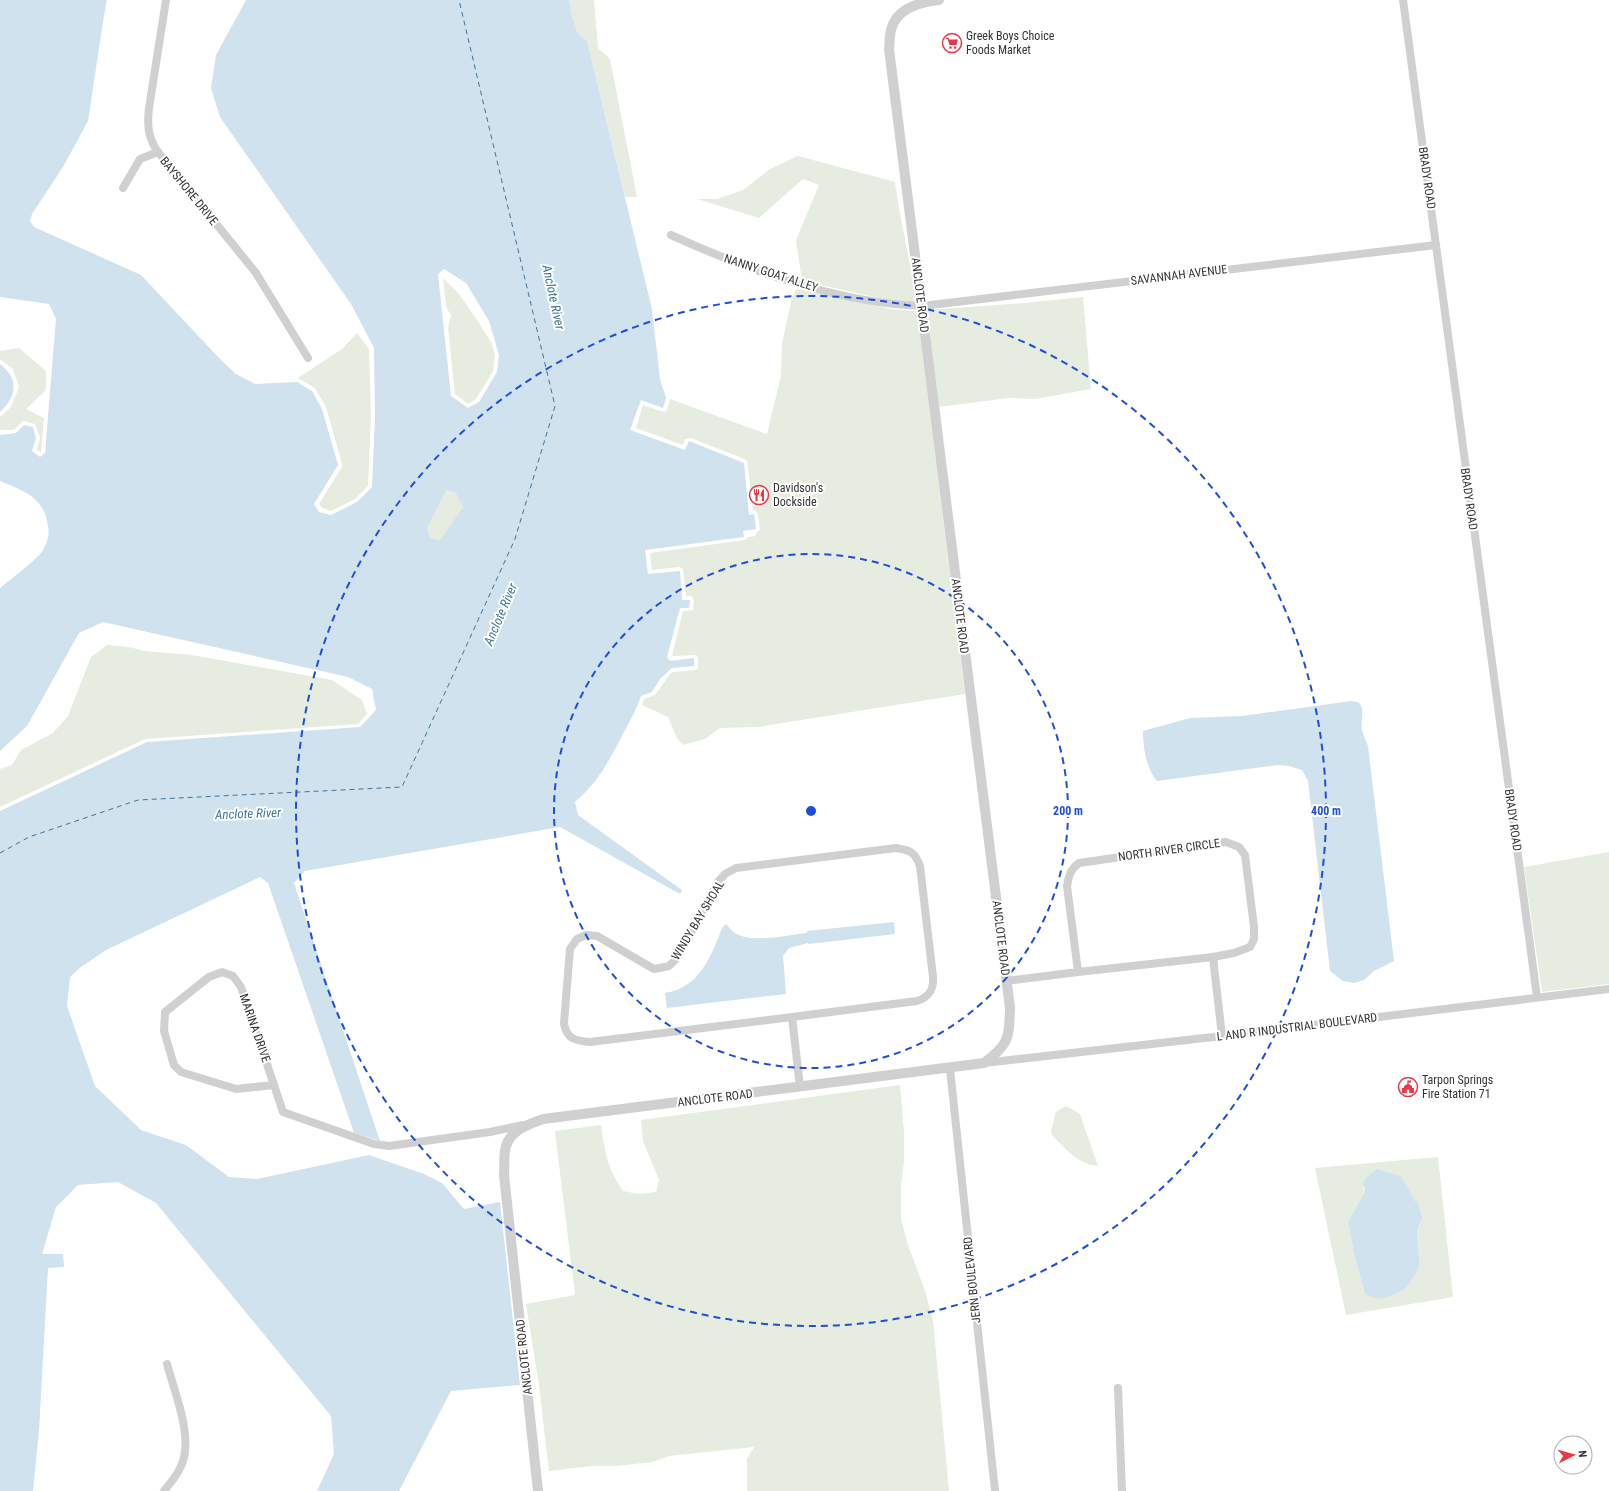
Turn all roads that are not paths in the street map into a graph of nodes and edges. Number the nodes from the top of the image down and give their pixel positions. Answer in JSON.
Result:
{"nodes":[{"id":1,"x":166,"y":0,"type":"edge"},
{"id":2,"x":938,"y":0,"type":"edge"},
{"id":3,"x":1403,"y":0,"type":"edge"},
{"id":4,"x":158,"y":152,"type":"junction"},
{"id":5,"x":123,"y":188,"type":"dead end"},
{"id":6,"x":671,"y":235,"type":"dead end"},
{"id":7,"x":1436,"y":244,"type":"junction"},
{"id":8,"x":922,"y":306,"type":"junction"},
{"id":9,"x":308,"y":358,"type":"dead end"},
{"id":10,"x":1213,"y":957,"type":"junction"},
{"id":11,"x":1078,"y":972,"type":"junction"},
{"id":12,"x":1006,"y":981,"type":"junction"},
{"id":13,"x":1609,"y":988,"type":"edge"},
{"id":14,"x":1537,"y":997,"type":"junction"},
{"id":15,"x":792,"y":1017,"type":"junction"},
{"id":16,"x":1222,"y":1036,"type":"junction"},
{"id":17,"x":984,"y":1063,"type":"junction"},
{"id":18,"x":950,"y":1068,"type":"junction"},
{"id":19,"x":274,"y":1085,"type":"junction"},
{"id":20,"x":800,"y":1087,"type":"junction"},
{"id":21,"x":526,"y":1125,"type":"junction"},
{"id":22,"x":167,"y":1364,"type":"dead end"},
{"id":23,"x":1118,"y":1388,"type":"dead end"},
{"id":24,"x":164,"y":1491,"type":"edge"},
{"id":25,"x":538,"y":1491,"type":"edge"},
{"id":26,"x":995,"y":1491,"type":"edge"},
{"id":27,"x":1122,"y":1491,"type":"edge"}],
"edges":[{"from":1,"to":4,"type":"street","name":"BAYSHORE DRIVE"},
{"from":2,"to":8,"type":"street","name":"ANCLOTE ROAD"},
{"from":3,"to":7,"type":"street","name":"BRADY ROAD"},
{"from":4,"to":5,"type":"street"},
{"from":4,"to":9,"type":"street","name":"BAYSHORE DRIVE"},
{"from":6,"to":8,"type":"street","name":"NANNY GOAT ALLEY"},
{"from":7,"to":8,"type":"street","name":"SAVANNAH AVENUE"},
{"from":7,"to":14,"type":"street","name":"BRADY ROAD"},
{"from":8,"to":12,"type":"street","name":"ANCLOTE ROAD"},
{"from":10,"to":11,"type":"street","name":"NORTH RIVER CIRCLE"},
{"from":10,"to":11,"type":"street","name":"NORTH RIVER CIRCLE"},
{"from":10,"to":16,"type":"street"},
{"from":11,"to":12,"type":"street","name":"NORTH RIVER CIRCLE"},
{"from":12,"to":17,"type":"street","name":"ANCLOTE ROAD"},
{"from":13,"to":14,"type":"street","name":"L AND R INDUSTRIAL BOULEVARD"},
{"from":14,"to":16,"type":"street","name":"L AND R INDUSTRIAL BOULEVARD"},
{"from":15,"to":15,"type":"street","name":"WINDY BAY SHOAL"},
{"from":15,"to":20,"type":"street"},
{"from":16,"to":17,"type":"street","name":"L AND R INDUSTRIAL BOULEVARD"},
{"from":17,"to":18,"type":"street","name":"ANCLOTE ROAD"},
{"from":18,"to":20,"type":"street","name":"ANCLOTE ROAD"},
{"from":18,"to":26,"type":"street","name":"JERN BOULEVARD"},
{"from":19,"to":19,"type":"street","name":"MARINA DRIVE"},
{"from":19,"to":21,"type":"street","name":"MARINA DRIVE"},
{"from":20,"to":21,"type":"street","name":"ANCLOTE ROAD"},
{"from":21,"to":25,"type":"street","name":"ANCLOTE ROAD"},
{"from":22,"to":24,"type":"street"},
{"from":23,"to":27,"type":"street"}]}
